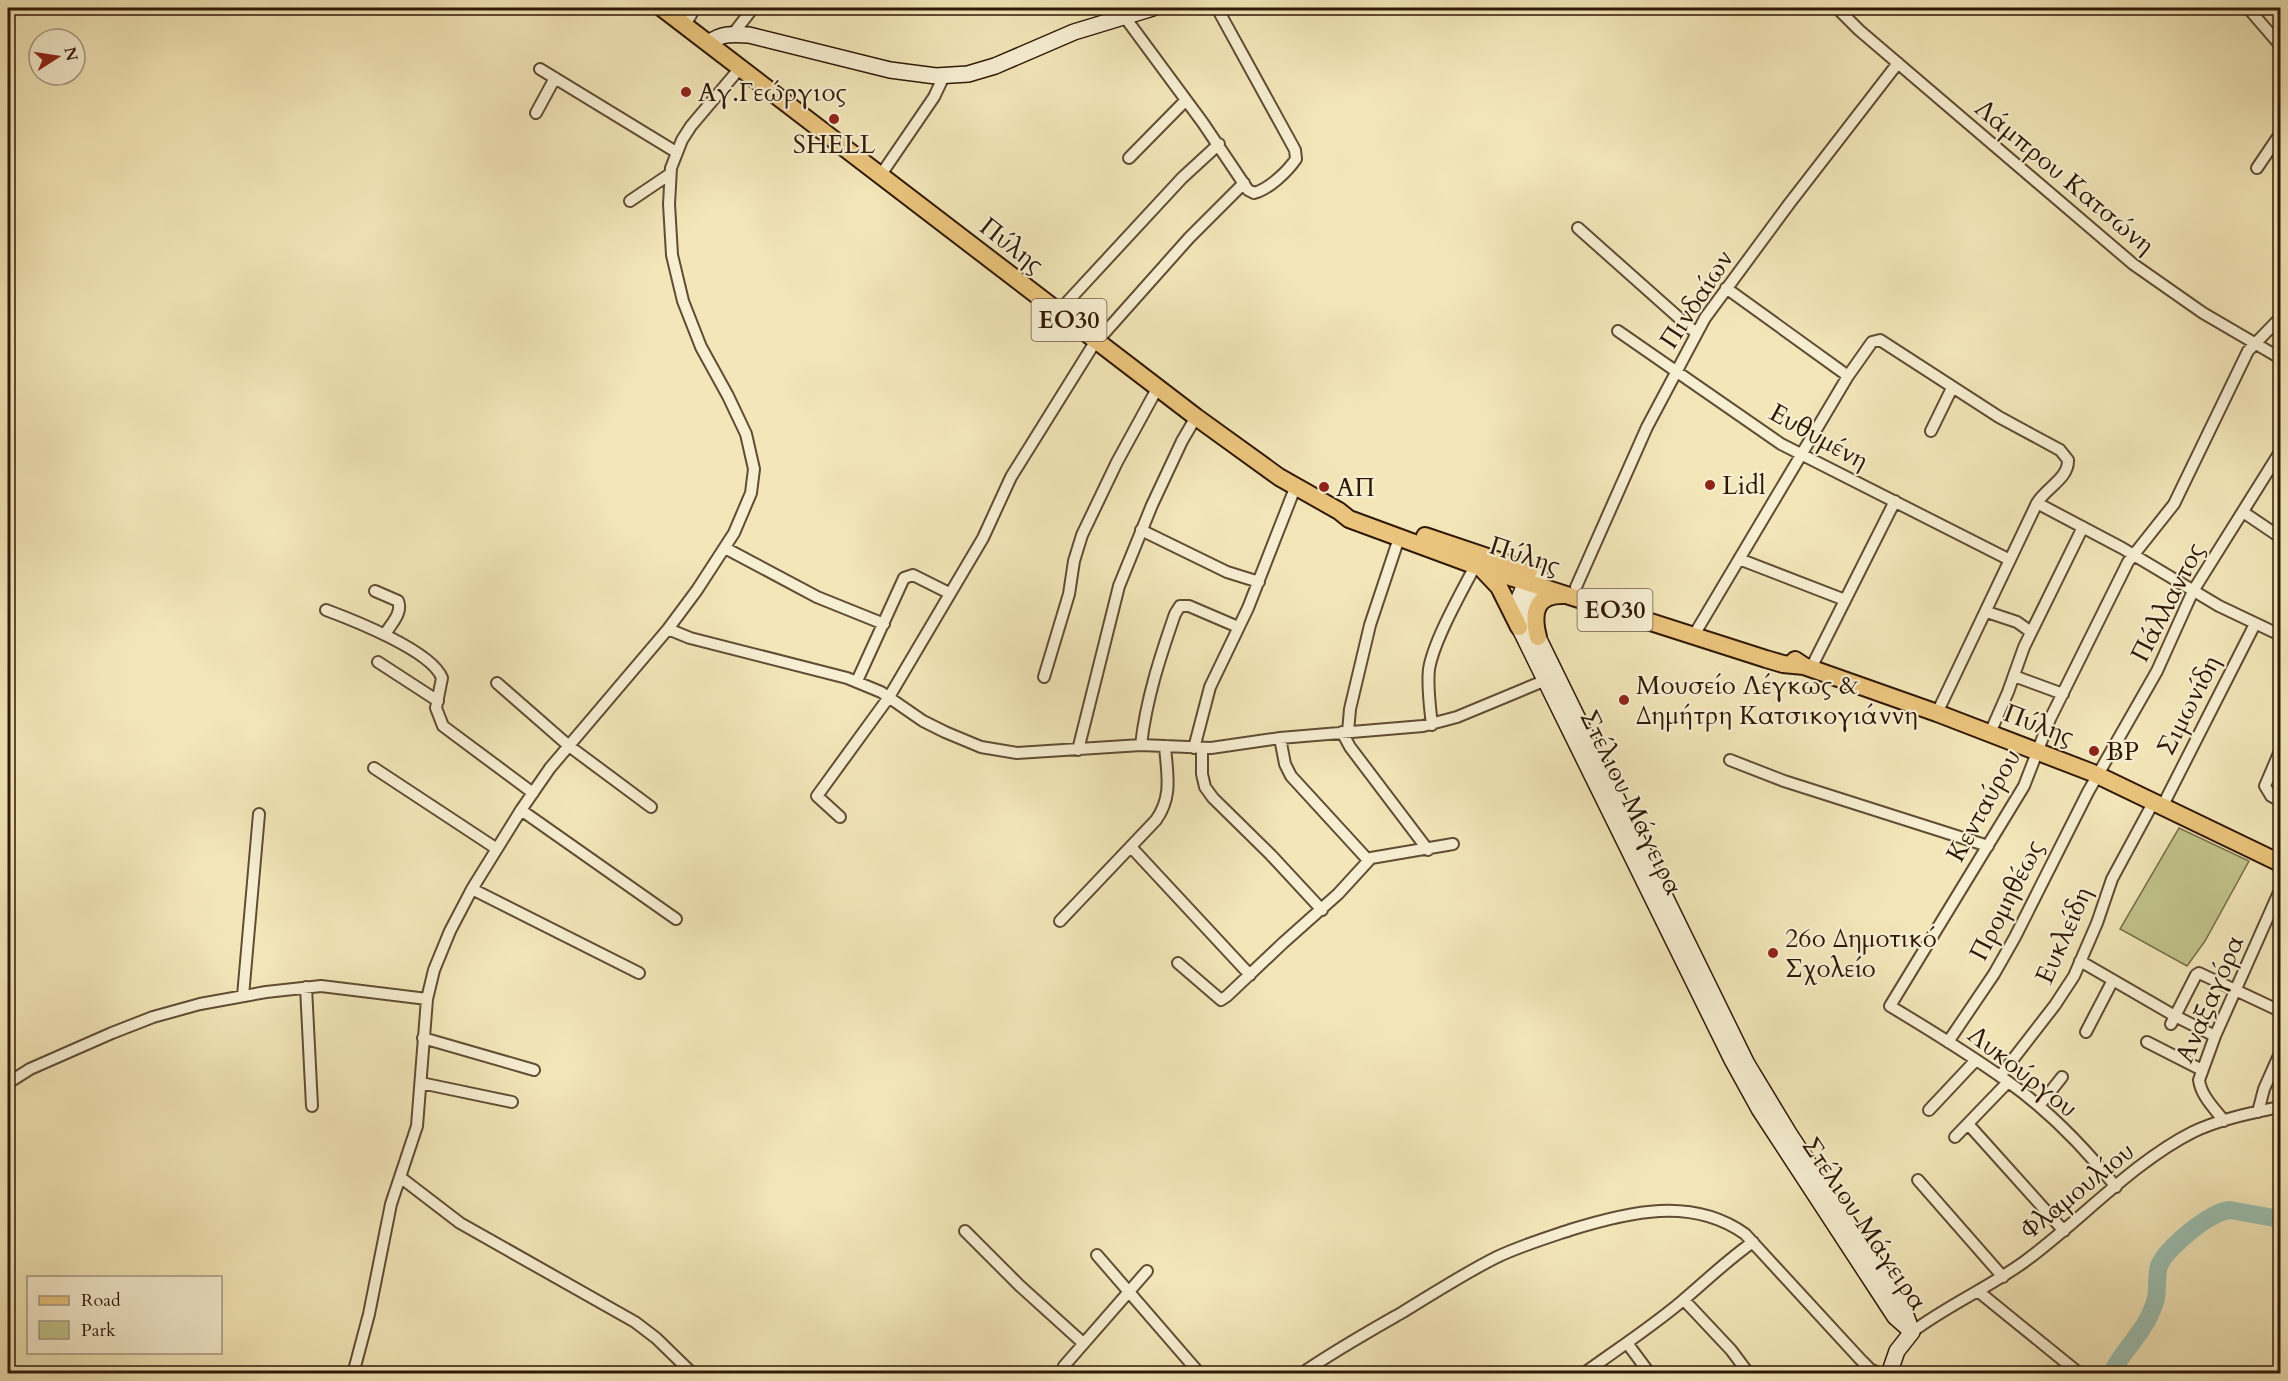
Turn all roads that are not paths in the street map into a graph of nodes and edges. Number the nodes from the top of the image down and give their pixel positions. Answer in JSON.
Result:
{"nodes":[{"id":1,"x":662,"y":8,"type":"edge"},
{"id":2,"x":695,"y":8,"type":"edge"},
{"id":3,"x":753,"y":8,"type":"edge"},
{"id":4,"x":1153,"y":8,"type":"edge"},
{"id":5,"x":1217,"y":8,"type":"edge"},
{"id":6,"x":1837,"y":8,"type":"edge"},
{"id":7,"x":2248,"y":8,"type":"edge"},
{"id":8,"x":1120,"y":12,"type":"edge"},
{"id":9,"x":685,"y":25,"type":"junction"},
{"id":10,"x":733,"y":34,"type":"junction"},
{"id":11,"x":709,"y":44,"type":"junction"},
{"id":12,"x":2280,"y":45,"type":"edge"},
{"id":13,"x":1898,"y":63,"type":"junction"},
{"id":14,"x":740,"y":68,"type":"junction"},
{"id":15,"x":540,"y":69,"type":"dead end"},
{"id":16,"x":944,"y":76,"type":"junction"},
{"id":17,"x":555,"y":78,"type":"junction"},
{"id":18,"x":1186,"y":100,"type":"junction"},
{"id":19,"x":536,"y":113,"type":"dead end"},
{"id":20,"x":2280,"y":134,"type":"edge"},
{"id":21,"x":1219,"y":144,"type":"junction"},
{"id":22,"x":676,"y":152,"type":"junction"},
{"id":23,"x":1207,"y":156,"type":"junction"},
{"id":24,"x":1227,"y":157,"type":"junction"},
{"id":25,"x":1129,"y":159,"type":"dead end"},
{"id":26,"x":2257,"y":168,"type":"dead end"},
{"id":27,"x":670,"y":174,"type":"junction"},
{"id":28,"x":880,"y":176,"type":"junction"},
{"id":29,"x":1244,"y":183,"type":"junction"},
{"id":30,"x":630,"y":201,"type":"dead end"},
{"id":31,"x":1578,"y":228,"type":"dead end"},
{"id":32,"x":1726,"y":288,"type":"junction"},
{"id":33,"x":1058,"y":312,"type":"junction"},
{"id":34,"x":2280,"y":318,"type":"edge"},
{"id":35,"x":1618,"y":330,"type":"dead end"},
{"id":36,"x":1696,"y":333,"type":"junction"},
{"id":37,"x":1098,"y":341,"type":"junction"},
{"id":38,"x":2253,"y":344,"type":"junction"},
{"id":39,"x":2280,"y":358,"type":"edge"},
{"id":40,"x":1676,"y":370,"type":"junction"},
{"id":41,"x":1848,"y":376,"type":"junction"},
{"id":42,"x":1158,"y":387,"type":"junction"},
{"id":43,"x":1953,"y":388,"type":"junction"},
{"id":44,"x":1196,"y":417,"type":"junction"},
{"id":45,"x":1931,"y":431,"type":"dead end"},
{"id":46,"x":2280,"y":452,"type":"edge"},
{"id":47,"x":1801,"y":456,"type":"junction"},
{"id":48,"x":1295,"y":488,"type":"junction"},
{"id":49,"x":1895,"y":501,"type":"junction"},
{"id":50,"x":2037,"y":503,"type":"junction"},
{"id":51,"x":1339,"y":511,"type":"junction"},
{"id":52,"x":2243,"y":512,"type":"junction"},
{"id":53,"x":2083,"y":527,"type":"junction"},
{"id":54,"x":1141,"y":530,"type":"junction"},
{"id":55,"x":2280,"y":537,"type":"edge"},
{"id":56,"x":1399,"y":538,"type":"junction"},
{"id":57,"x":725,"y":548,"type":"junction"},
{"id":58,"x":2133,"y":555,"type":"junction"},
{"id":59,"x":1739,"y":558,"type":"junction"},
{"id":60,"x":2010,"y":560,"type":"junction"},
{"id":61,"x":1478,"y":567,"type":"junction"},
{"id":62,"x":1533,"y":578,"type":"junction"},
{"id":63,"x":1259,"y":582,"type":"junction"},
{"id":64,"x":375,"y":591,"type":"dead end"},
{"id":65,"x":1571,"y":591,"type":"junction"},
{"id":66,"x":2193,"y":591,"type":"junction"},
{"id":67,"x":950,"y":593,"type":"junction"},
{"id":68,"x":1845,"y":600,"type":"junction"},
{"id":69,"x":326,"y":610,"type":"dead end"},
{"id":70,"x":1987,"y":612,"type":"junction"},
{"id":71,"x":884,"y":624,"type":"junction"},
{"id":72,"x":2255,"y":624,"type":"junction"},
{"id":73,"x":1238,"y":627,"type":"junction"},
{"id":74,"x":1519,"y":627,"type":"junction"},
{"id":75,"x":668,"y":629,"type":"junction"},
{"id":76,"x":1697,"y":630,"type":"junction"},
{"id":77,"x":2031,"y":632,"type":"junction"},
{"id":78,"x":385,"y":634,"type":"junction"},
{"id":79,"x":2280,"y":635,"type":"edge"},
{"id":80,"x":1538,"y":637,"type":"junction"},
{"id":81,"x":378,"y":662,"type":"dead end"},
{"id":82,"x":1807,"y":667,"type":"junction"},
{"id":83,"x":2014,"y":676,"type":"junction"},
{"id":84,"x":1044,"y":677,"type":"dead end"},
{"id":85,"x":1546,"y":680,"type":"junction"},
{"id":86,"x":857,"y":681,"type":"junction"},
{"id":87,"x":497,"y":683,"type":"dead end"},
{"id":88,"x":2063,"y":694,"type":"junction"},
{"id":89,"x":889,"y":697,"type":"junction"},
{"id":90,"x":438,"y":701,"type":"junction"},
{"id":91,"x":1937,"y":713,"type":"junction"},
{"id":92,"x":1432,"y":725,"type":"junction"},
{"id":93,"x":1345,"y":732,"type":"junction"},
{"id":94,"x":1990,"y":732,"type":"junction"},
{"id":95,"x":1280,"y":738,"type":"junction"},
{"id":96,"x":1141,"y":745,"type":"junction"},
{"id":97,"x":569,"y":746,"type":"junction"},
{"id":98,"x":1165,"y":746,"type":"junction"},
{"id":99,"x":1198,"y":748,"type":"junction"},
{"id":100,"x":1078,"y":750,"type":"junction"},
{"id":101,"x":2039,"y":751,"type":"junction"},
{"id":102,"x":2280,"y":751,"type":"edge"},
{"id":103,"x":1730,"y":760,"type":"dead end"},
{"id":104,"x":374,"y":768,"type":"dead end"},
{"id":105,"x":2098,"y":776,"type":"junction"},
{"id":106,"x":533,"y":793,"type":"junction"},
{"id":107,"x":2280,"y":801,"type":"edge"},
{"id":108,"x":2157,"y":805,"type":"junction"},
{"id":109,"x":651,"y":807,"type":"dead end"},
{"id":110,"x":521,"y":810,"type":"junction"},
{"id":111,"x":259,"y":814,"type":"dead end"},
{"id":112,"x":840,"y":817,"type":"dead end"},
{"id":113,"x":1453,"y":844,"type":"dead end"},
{"id":114,"x":1988,"y":846,"type":"junction"},
{"id":115,"x":1131,"y":847,"type":"junction"},
{"id":116,"x":497,"y":849,"type":"junction"},
{"id":117,"x":1428,"y":850,"type":"junction"},
{"id":118,"x":1368,"y":860,"type":"junction"},
{"id":119,"x":2279,"y":860,"type":"edge"},
{"id":120,"x":472,"y":889,"type":"junction"},
{"id":121,"x":2280,"y":890,"type":"edge"},
{"id":122,"x":1322,"y":910,"type":"junction"},
{"id":123,"x":676,"y":919,"type":"dead end"},
{"id":124,"x":1060,"y":921,"type":"dead end"},
{"id":125,"x":2080,"y":961,"type":"junction"},
{"id":126,"x":1178,"y":963,"type":"dead end"},
{"id":127,"x":639,"y":973,"type":"dead end"},
{"id":128,"x":1250,"y":975,"type":"junction"},
{"id":129,"x":2113,"y":980,"type":"junction"},
{"id":130,"x":306,"y":987,"type":"junction"},
{"id":131,"x":2236,"y":988,"type":"junction"},
{"id":132,"x":243,"y":996,"type":"junction"},
{"id":133,"x":427,"y":999,"type":"junction"},
{"id":134,"x":1890,"y":1006,"type":"joint"},
{"id":135,"x":2280,"y":1011,"type":"edge"},
{"id":136,"x":2173,"y":1020,"type":"junction"},
{"id":137,"x":2086,"y":1032,"type":"dead end"},
{"id":138,"x":2215,"y":1036,"type":"junction"},
{"id":139,"x":423,"y":1038,"type":"junction"},
{"id":140,"x":1948,"y":1042,"type":"junction"},
{"id":141,"x":2147,"y":1042,"type":"dead end"},
{"id":142,"x":2280,"y":1053,"type":"edge"},
{"id":143,"x":1976,"y":1060,"type":"junction"},
{"id":144,"x":534,"y":1070,"type":"dead end"},
{"id":145,"x":2202,"y":1070,"type":"junction"},
{"id":146,"x":2062,"y":1077,"type":"dead end"},
{"id":147,"x":2004,"y":1079,"type":"junction"},
{"id":148,"x":8,"y":1083,"type":"edge"},
{"id":149,"x":421,"y":1083,"type":"junction"},
{"id":150,"x":512,"y":1102,"type":"dead end"},
{"id":151,"x":312,"y":1106,"type":"dead end"},
{"id":152,"x":2039,"y":1106,"type":"junction"},
{"id":153,"x":2280,"y":1107,"type":"edge"},
{"id":154,"x":1929,"y":1110,"type":"dead end"},
{"id":155,"x":2258,"y":1112,"type":"junction"},
{"id":156,"x":2224,"y":1121,"type":"junction"},
{"id":157,"x":1968,"y":1124,"type":"junction"},
{"id":158,"x":1954,"y":1137,"type":"dead end"},
{"id":159,"x":400,"y":1177,"type":"junction"},
{"id":160,"x":1918,"y":1180,"type":"dead end"},
{"id":161,"x":2116,"y":1187,"type":"junction"},
{"id":162,"x":965,"y":1231,"type":"dead end"},
{"id":163,"x":2064,"y":1231,"type":"junction"},
{"id":164,"x":1754,"y":1242,"type":"junction"},
{"id":165,"x":1097,"y":1255,"type":"dead end"},
{"id":166,"x":1147,"y":1271,"type":"dead end"},
{"id":167,"x":2003,"y":1277,"type":"junction"},
{"id":168,"x":1129,"y":1292,"type":"junction"},
{"id":169,"x":1979,"y":1292,"type":"junction"},
{"id":170,"x":1684,"y":1300,"type":"junction"},
{"id":171,"x":1912,"y":1332,"type":"junction"},
{"id":172,"x":1083,"y":1343,"type":"junction"},
{"id":173,"x":1627,"y":1343,"type":"junction"},
{"id":174,"x":352,"y":1374,"type":"edge"},
{"id":175,"x":693,"y":1374,"type":"edge"},
{"id":176,"x":1072,"y":1374,"type":"edge"},
{"id":177,"x":1200,"y":1374,"type":"edge"},
{"id":178,"x":1301,"y":1374,"type":"edge"},
{"id":179,"x":1583,"y":1374,"type":"edge"},
{"id":180,"x":1650,"y":1374,"type":"edge"},
{"id":181,"x":1749,"y":1374,"type":"edge"},
{"id":182,"x":1881,"y":1374,"type":"edge"},
{"id":183,"x":1889,"y":1374,"type":"edge"},
{"id":184,"x":2080,"y":1374,"type":"edge"}],
"edges":[{"from":1,"to":9,"type":"main road","name":"Πύλης","number":"ΕΟ30"},
{"from":2,"to":9,"type":"street"},
{"from":3,"to":10,"type":"street"},
{"from":4,"to":8,"type":"main road"},
{"from":5,"to":29,"type":"street"},
{"from":6,"to":13,"type":"street","name":"Λάμπρου Κατσώνη"},
{"from":7,"to":12,"type":"street"},
{"from":8,"to":16,"type":"main road"},
{"from":8,"to":18,"type":"street"},
{"from":9,"to":11,"type":"main road","name":"Πύλης","number":"ΕΟ30"},
{"from":10,"to":11,"type":"main road"},
{"from":10,"to":16,"type":"main road"},
{"from":11,"to":14,"type":"main road","name":"Πύλης","number":"ΕΟ30"},
{"from":13,"to":32,"type":"street","name":"Πινδαίων"},
{"from":13,"to":38,"type":"street","name":"Λάμπρου Κατσώνη"},
{"from":14,"to":22,"type":"street"},
{"from":14,"to":28,"type":"main road","name":"Πύλης","number":"ΕΟ30"},
{"from":15,"to":17,"type":"street"},
{"from":16,"to":28,"type":"street"},
{"from":17,"to":19,"type":"street"},
{"from":17,"to":22,"type":"street"},
{"from":18,"to":21,"type":"street"},
{"from":18,"to":25,"type":"street"},
{"from":20,"to":26,"type":"street"},
{"from":21,"to":23,"type":"street"},
{"from":21,"to":24,"type":"street"},
{"from":22,"to":27,"type":"street"},
{"from":23,"to":24,"type":"street"},
{"from":23,"to":33,"type":"street"},
{"from":24,"to":29,"type":"street"},
{"from":27,"to":30,"type":"street"},
{"from":27,"to":57,"type":"street"},
{"from":28,"to":33,"type":"main road","name":"Πύλης","number":"ΕΟ30"},
{"from":29,"to":37,"type":"street"},
{"from":31,"to":36,"type":"street"},
{"from":32,"to":36,"type":"street","name":"Πινδαίων"},
{"from":32,"to":41,"type":"street"},
{"from":33,"to":37,"type":"main road","name":"Πύλης","number":"ΕΟ30"},
{"from":34,"to":38,"type":"street","name":"Κενταύρου"},
{"from":35,"to":40,"type":"street","name":"Ευθυμένη"},
{"from":36,"to":40,"type":"street","name":"Πινδαίων"},
{"from":37,"to":42,"type":"main road","name":"Πύλης","number":"ΕΟ30"},
{"from":37,"to":67,"type":"street"},
{"from":38,"to":39,"type":"street","name":"Λάμπρου Κατσώνη"},
{"from":38,"to":58,"type":"street","name":"Κενταύρου"},
{"from":40,"to":47,"type":"street","name":"Ευθυμένη"},
{"from":40,"to":65,"type":"street","name":"Πινδαίων"},
{"from":41,"to":43,"type":"street"},
{"from":41,"to":47,"type":"street"},
{"from":42,"to":44,"type":"main road","name":"Πύλης","number":"ΕΟ30"},
{"from":42,"to":84,"type":"street"},
{"from":43,"to":45,"type":"street"},
{"from":43,"to":50,"type":"street"},
{"from":44,"to":48,"type":"main road","name":"Πύλης","number":"ΕΟ30"},
{"from":44,"to":54,"type":"street"},
{"from":46,"to":52,"type":"street","name":"Πάλλαντος"},
{"from":47,"to":49,"type":"street","name":"Ευθυμένη"},
{"from":47,"to":59,"type":"street"},
{"from":48,"to":51,"type":"main road","name":"Πύλης","number":"ΕΟ30"},
{"from":48,"to":63,"type":"street"},
{"from":49,"to":60,"type":"street","name":"Ευθυμένη"},
{"from":49,"to":68,"type":"street"},
{"from":50,"to":53,"type":"street"},
{"from":50,"to":60,"type":"street"},
{"from":51,"to":56,"type":"main road","name":"Πύλης","number":"ΕΟ30"},
{"from":51,"to":62,"type":"main road","name":"Πύλης","number":"ΕΟ30"},
{"from":52,"to":55,"type":"street"},
{"from":52,"to":66,"type":"street","name":"Πάλλαντος"},
{"from":53,"to":58,"type":"street"},
{"from":53,"to":77,"type":"street"},
{"from":54,"to":63,"type":"street"},
{"from":54,"to":100,"type":"street"},
{"from":56,"to":61,"type":"main road","name":"Πύλης","number":"ΕΟ30"},
{"from":56,"to":93,"type":"street"},
{"from":57,"to":71,"type":"street"},
{"from":57,"to":75,"type":"street"},
{"from":58,"to":66,"type":"street"},
{"from":58,"to":88,"type":"street","name":"Κενταύρου"},
{"from":59,"to":68,"type":"street"},
{"from":59,"to":76,"type":"street"},
{"from":60,"to":70,"type":"street"},
{"from":61,"to":62,"type":"main road","name":"Πύλης","number":"ΕΟ30"},
{"from":61,"to":74,"type":"main road"},
{"from":61,"to":92,"type":"street"},
{"from":62,"to":65,"type":"main road","name":"Πύλης","number":"ΕΟ30"},
{"from":62,"to":74,"type":"main road"},
{"from":62,"to":80,"type":"main road","name":"Στέλιου Μάγειρα"},
{"from":63,"to":73,"type":"street"},
{"from":64,"to":78,"type":"street"},
{"from":65,"to":76,"type":"main road","name":"Πύλης","number":"ΕΟ30"},
{"from":65,"to":80,"type":"main road"},
{"from":66,"to":72,"type":"street"},
{"from":66,"to":105,"type":"street","name":"Πάλλαντος"},
{"from":67,"to":71,"type":"street"},
{"from":67,"to":89,"type":"street"},
{"from":68,"to":82,"type":"street"},
{"from":69,"to":78,"type":"street"},
{"from":70,"to":77,"type":"street"},
{"from":70,"to":91,"type":"street"},
{"from":71,"to":86,"type":"street"},
{"from":72,"to":79,"type":"street"},
{"from":72,"to":108,"type":"street","name":"Σιμωνίδη"},
{"from":73,"to":96,"type":"street"},
{"from":73,"to":99,"type":"street"},
{"from":74,"to":85,"type":"main road","name":"Στέλιου Μάγειρα"},
{"from":75,"to":86,"type":"street"},
{"from":75,"to":97,"type":"street"},
{"from":76,"to":82,"type":"main road","name":"Πύλης","number":"ΕΟ30"},
{"from":77,"to":83,"type":"street"},
{"from":78,"to":90,"type":"street"},
{"from":80,"to":171,"type":"main road","name":"Στέλιου Μάγειρα"},
{"from":81,"to":90,"type":"street"},
{"from":82,"to":91,"type":"main road","name":"Πύλης","number":"ΕΟ30"},
{"from":83,"to":88,"type":"street"},
{"from":83,"to":94,"type":"street"},
{"from":85,"to":92,"type":"street"},
{"from":85,"to":171,"type":"main road","name":"Στέλιου Μάγειρα"},
{"from":86,"to":89,"type":"street"},
{"from":87,"to":97,"type":"street"},
{"from":88,"to":101,"type":"street","name":"Κενταύρου"},
{"from":89,"to":100,"type":"street"},
{"from":89,"to":112,"type":"street"},
{"from":90,"to":106,"type":"street"},
{"from":91,"to":94,"type":"main road","name":"Πύλης","number":"ΕΟ30"},
{"from":92,"to":93,"type":"street"},
{"from":93,"to":95,"type":"street"},
{"from":93,"to":117,"type":"street"},
{"from":94,"to":101,"type":"main road","name":"Πύλης","number":"ΕΟ30"},
{"from":95,"to":99,"type":"street"},
{"from":95,"to":118,"type":"street"},
{"from":96,"to":98,"type":"street"},
{"from":96,"to":100,"type":"street"},
{"from":97,"to":106,"type":"street"},
{"from":97,"to":109,"type":"street"},
{"from":98,"to":99,"type":"street"},
{"from":98,"to":115,"type":"street"},
{"from":99,"to":122,"type":"street"},
{"from":101,"to":105,"type":"main road","name":"Πύλης","number":"ΕΟ30"},
{"from":101,"to":114,"type":"street","name":"Κενταύρου"},
{"from":102,"to":107,"type":"street"},
{"from":103,"to":114,"type":"street"},
{"from":104,"to":116,"type":"street"},
{"from":105,"to":108,"type":"main road","name":"Πύλης","number":"ΕΟ30"},
{"from":105,"to":140,"type":"street","name":"Προμηθέως"},
{"from":106,"to":110,"type":"street"},
{"from":108,"to":119,"type":"main road","name":"Πύλης","number":"ΕΟ30"},
{"from":108,"to":125,"type":"street","name":"Ευκλείδη"},
{"from":110,"to":116,"type":"street"},
{"from":110,"to":123,"type":"street"},
{"from":111,"to":132,"type":"street"},
{"from":113,"to":117,"type":"street"},
{"from":114,"to":134,"type":"street","name":"Κενταύρου"},
{"from":115,"to":124,"type":"street"},
{"from":115,"to":128,"type":"street"},
{"from":116,"to":120,"type":"street"},
{"from":117,"to":118,"type":"street"},
{"from":118,"to":122,"type":"street"},
{"from":120,"to":127,"type":"street"},
{"from":120,"to":133,"type":"street"},
{"from":121,"to":131,"type":"street","name":"Αναξαγόρα"},
{"from":122,"to":128,"type":"street"},
{"from":125,"to":129,"type":"street"},
{"from":125,"to":147,"type":"street","name":"Ευκλείδη"},
{"from":126,"to":128,"type":"street"},
{"from":129,"to":136,"type":"street"},
{"from":129,"to":137,"type":"street"},
{"from":130,"to":132,"type":"street"},
{"from":130,"to":133,"type":"street"},
{"from":130,"to":151,"type":"street"},
{"from":131,"to":135,"type":"street"},
{"from":131,"to":136,"type":"street"},
{"from":131,"to":138,"type":"street","name":"Αναξαγόρα"},
{"from":132,"to":148,"type":"street"},
{"from":133,"to":139,"type":"street"},
{"from":134,"to":140,"type":"street","name":"Λυκούργου"},
{"from":136,"to":138,"type":"street"},
{"from":138,"to":145,"type":"street","name":"Αναξαγόρα"},
{"from":139,"to":144,"type":"street"},
{"from":139,"to":149,"type":"street"},
{"from":140,"to":143,"type":"street","name":"Λυκούργου"},
{"from":141,"to":145,"type":"street"},
{"from":142,"to":155,"type":"street"},
{"from":143,"to":147,"type":"street","name":"Λυκούργου"},
{"from":143,"to":154,"type":"street"},
{"from":145,"to":156,"type":"street","name":"Αναξαγόρα"},
{"from":146,"to":152,"type":"street"},
{"from":147,"to":152,"type":"street","name":"Λυκούργου"},
{"from":147,"to":157,"type":"street","name":"Ευκλείδη"},
{"from":149,"to":150,"type":"street"},
{"from":149,"to":159,"type":"street"},
{"from":152,"to":161,"type":"street","name":"Λυκούργου"},
{"from":153,"to":155,"type":"street","name":"Φλαμουλίου"},
{"from":155,"to":156,"type":"street","name":"Φλαμουλίου"},
{"from":156,"to":161,"type":"street","name":"Φλαμουλίου"},
{"from":157,"to":158,"type":"street","name":"Ευκλείδη"},
{"from":157,"to":163,"type":"street"},
{"from":159,"to":174,"type":"street"},
{"from":159,"to":175,"type":"street"},
{"from":160,"to":167,"type":"street"},
{"from":161,"to":163,"type":"street","name":"Φλαμουλίου"},
{"from":162,"to":172,"type":"street"},
{"from":163,"to":167,"type":"street","name":"Φλαμουλίου"},
{"from":164,"to":170,"type":"street"},
{"from":164,"to":178,"type":"street"},
{"from":164,"to":182,"type":"street"},
{"from":165,"to":168,"type":"street"},
{"from":166,"to":168,"type":"street"},
{"from":167,"to":169,"type":"street","name":"Φλαμουλίου"},
{"from":168,"to":172,"type":"street"},
{"from":168,"to":177,"type":"street"},
{"from":169,"to":171,"type":"street","name":"Φλαμουλίου"},
{"from":169,"to":184,"type":"street"},
{"from":170,"to":173,"type":"street"},
{"from":170,"to":181,"type":"street"},
{"from":171,"to":183,"type":"main road"},
{"from":172,"to":176,"type":"street"},
{"from":173,"to":179,"type":"street"},
{"from":173,"to":180,"type":"street"}]}
